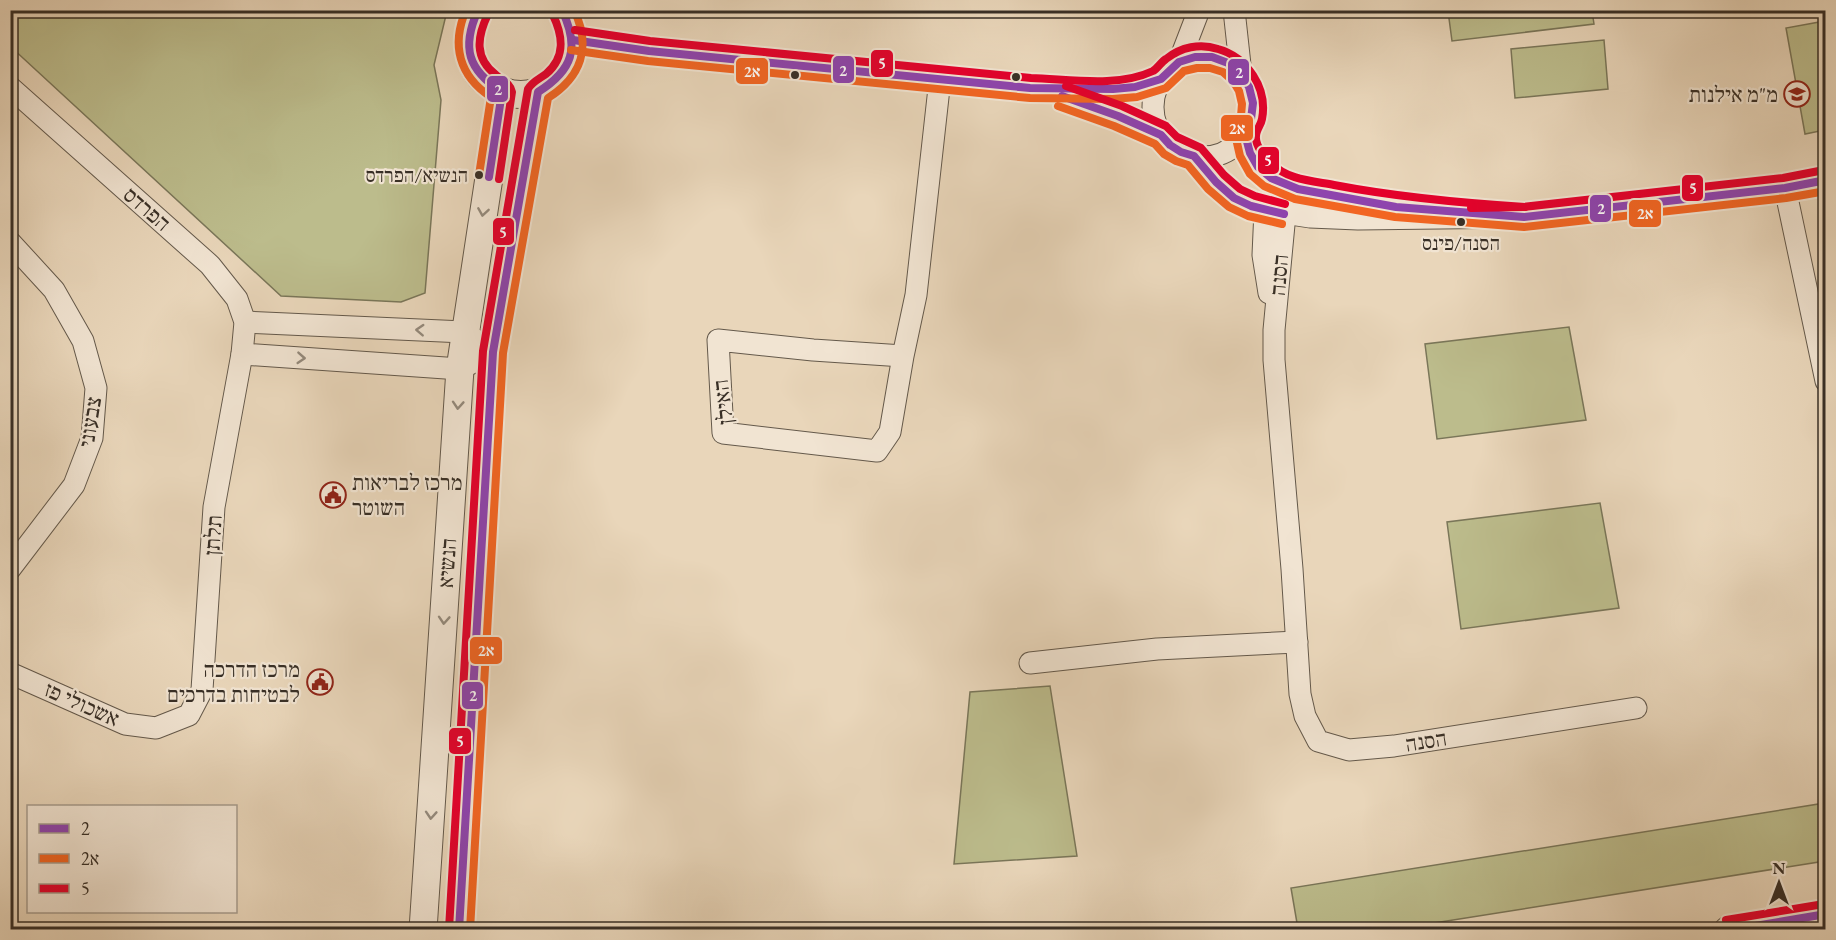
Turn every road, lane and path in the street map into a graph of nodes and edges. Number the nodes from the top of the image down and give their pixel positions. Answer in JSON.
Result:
{"nodes":[{"id":1,"x":478,"y":10,"type":"edge"},
{"id":2,"x":562,"y":10,"type":"edge"},
{"id":3,"x":1199,"y":10,"type":"edge"},
{"id":4,"x":1233,"y":10,"type":"edge"},
{"id":5,"x":573,"y":40,"type":"junction"},
{"id":6,"x":1179,"y":62,"type":"junction"},
{"id":7,"x":1241,"y":74,"type":"junction"},
{"id":8,"x":940,"y":79,"type":"junction"},
{"id":9,"x":1161,"y":79,"type":"junction"},
{"id":10,"x":10,"y":87,"type":"edge"},
{"id":11,"x":1030,"y":88,"type":"junction"},
{"id":12,"x":502,"y":92,"type":"junction"},
{"id":13,"x":538,"y":92,"type":"junction"},
{"id":14,"x":1245,"y":134,"type":"junction"},
{"id":15,"x":1161,"y":135,"type":"junction"},
{"id":16,"x":1194,"y":156,"type":"junction"},
{"id":17,"x":1826,"y":180,"type":"edge"},
{"id":18,"x":1283,"y":184,"type":"junction"},
{"id":19,"x":1785,"y":188,"type":"junction"},
{"id":20,"x":1275,"y":212,"type":"junction"},
{"id":21,"x":1524,"y":218,"type":"junction"},
{"id":22,"x":10,"y":242,"type":"edge"},
{"id":23,"x":245,"y":322,"type":"junction"},
{"id":24,"x":464,"y":332,"type":"junction"},
{"id":25,"x":493,"y":352,"type":"junction"},
{"id":26,"x":242,"y":354,"type":"junction"},
{"id":27,"x":903,"y":356,"type":"junction"},
{"id":28,"x":460,"y":369,"type":"junction"},
{"id":29,"x":1825,"y":377,"type":"edge"},
{"id":30,"x":10,"y":569,"type":"edge"},
{"id":31,"x":1297,"y":642,"type":"junction"},
{"id":32,"x":1030,"y":663,"type":"dead end"},
{"id":33,"x":10,"y":673,"type":"edge"},
{"id":34,"x":1636,"y":708,"type":"dead end"},
{"id":35,"x":189,"y":715,"type":"joint"},
{"id":36,"x":1826,"y":914,"type":"edge"},
{"id":37,"x":423,"y":930,"type":"edge"},
{"id":38,"x":459,"y":930,"type":"edge"},
{"id":39,"x":1728,"y":930,"type":"edge"}],
"edges":[{"from":1,"to":12,"type":"street"},
{"from":2,"to":5,"type":"street"},
{"from":3,"to":6,"type":"street"},
{"from":4,"to":7,"type":"street"},
{"from":5,"to":8,"type":"street"},
{"from":5,"to":13,"type":"street"},
{"from":6,"to":7,"type":"street"},
{"from":6,"to":9,"type":"street"},
{"from":7,"to":14,"type":"street"},
{"from":8,"to":11,"type":"street"},
{"from":8,"to":27,"type":"street","name":"האילן"},
{"from":9,"to":11,"type":"street"},
{"from":9,"to":15,"type":"street"},
{"from":10,"to":23,"type":"street","name":"הפרדס"},
{"from":11,"to":15,"type":"street"},
{"from":12,"to":13,"type":"street"},
{"from":12,"to":24,"type":"street","name":"הנשיא","one_way":true},
{"from":13,"to":25,"type":"street","name":"הנשיא"},
{"from":14,"to":16,"type":"street"},
{"from":14,"to":18,"type":"street"},
{"from":15,"to":16,"type":"street"},
{"from":16,"to":20,"type":"street"},
{"from":17,"to":19,"type":"street"},
{"from":18,"to":20,"type":"street","name":"הסנה"},
{"from":18,"to":21,"type":"street"},
{"from":19,"to":21,"type":"street"},
{"from":19,"to":29,"type":"street"},
{"from":20,"to":21,"type":"street"},
{"from":20,"to":31,"type":"street","name":"הסנה"},
{"from":22,"to":30,"type":"street","name":"צבעוני"},
{"from":24,"to":23,"type":"street","one_way":true},
{"from":23,"to":26,"type":"street","name":"הפרדס"},
{"from":24,"to":25,"type":"street"},
{"from":24,"to":28,"type":"street","name":"הנשיא"},
{"from":25,"to":28,"type":"street"},
{"from":25,"to":38,"type":"street","name":"הנשיא"},
{"from":26,"to":28,"type":"street","one_way":true},
{"from":26,"to":35,"type":"street","name":"תלתן"},
{"from":27,"to":27,"type":"street","name":"האילן"},
{"from":28,"to":37,"type":"street","name":"הנשיא","one_way":true},
{"from":31,"to":32,"type":"street"},
{"from":31,"to":34,"type":"street","name":"הסנה"},
{"from":33,"to":35,"type":"street","name":"אשכולי פז"},
{"from":36,"to":39,"type":"street"}]}
